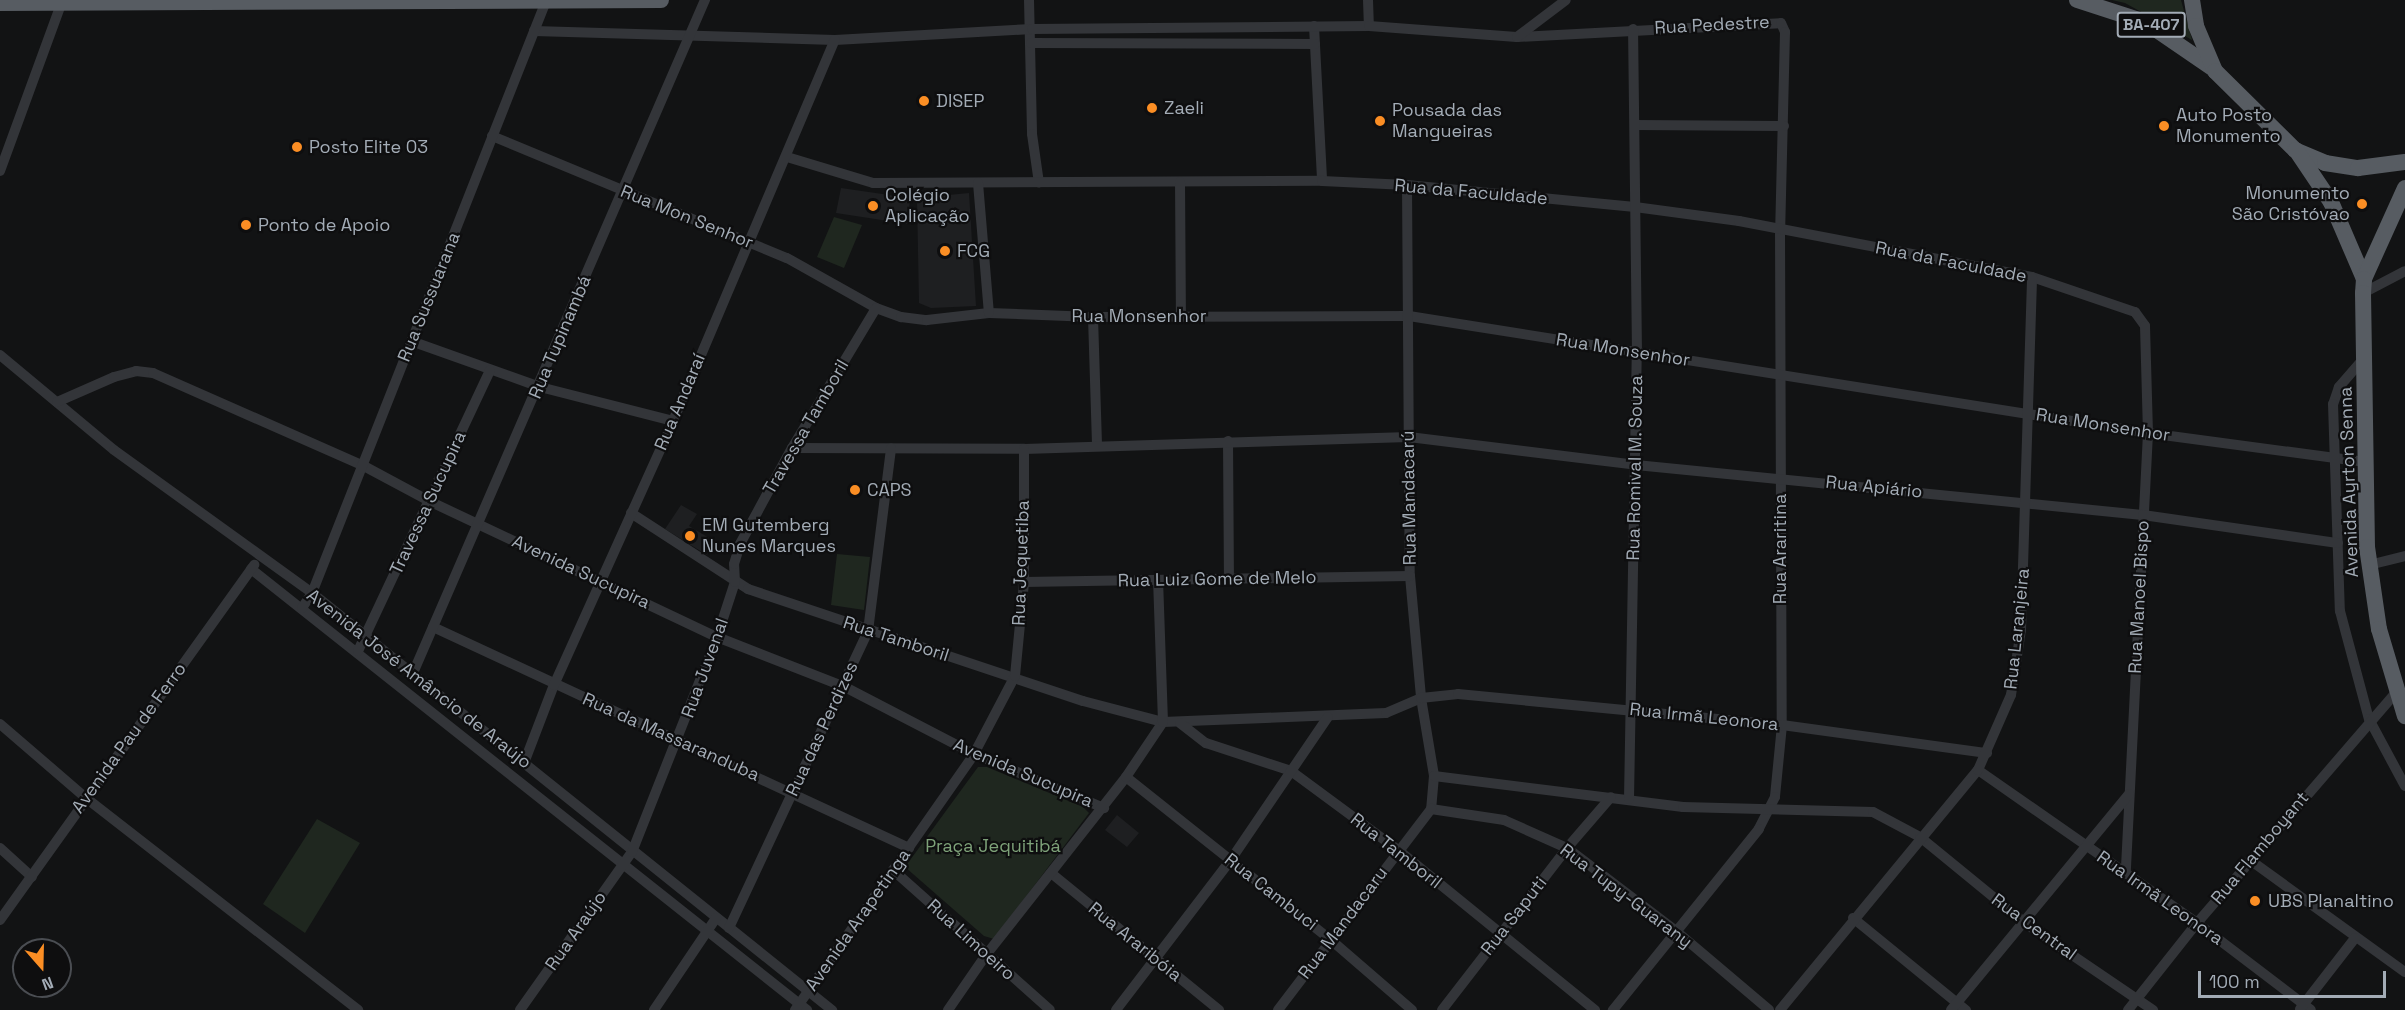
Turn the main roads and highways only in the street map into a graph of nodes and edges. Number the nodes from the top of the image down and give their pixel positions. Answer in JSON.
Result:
{"nodes":[{"id":1,"x":661,"y":0,"type":"edge"},
{"id":2,"x":2077,"y":0,"type":"edge"},
{"id":3,"x":2192,"y":0,"type":"edge"},
{"id":4,"x":546,"y":1,"type":"edge"},
{"id":5,"x":115,"y":2,"type":"edge"},
{"id":6,"x":0,"y":3,"type":"edge"},
{"id":7,"x":2215,"y":71,"type":"junction"},
{"id":8,"x":2295,"y":150,"type":"junction"},
{"id":9,"x":2405,"y":162,"type":"edge"},
{"id":10,"x":2405,"y":188,"type":"edge"},
{"id":11,"x":2363,"y":286,"type":"junction"},
{"id":12,"x":2405,"y":716,"type":"edge"}],
"edges":[{"from":1,"to":4,"type":"highway"},
{"from":2,"to":7,"type":"highway","number":"BA-407"},
{"from":3,"to":7,"type":"highway","name":"Avenida Ayrton Senna"},
{"from":4,"to":5,"type":"highway"},
{"from":5,"to":6,"type":"highway"},
{"from":7,"to":8,"type":"highway","name":"Avenida Ayrton Senna"},
{"from":8,"to":9,"type":"highway","name":"Avenida Ayrton Senna"},
{"from":8,"to":11,"type":"highway","name":"Avenida Ayrton Senna"},
{"from":10,"to":11,"type":"highway","name":"Avenida Ayrton Senna"},
{"from":11,"to":12,"type":"highway","name":"Avenida Ayrton Senna"}]}
